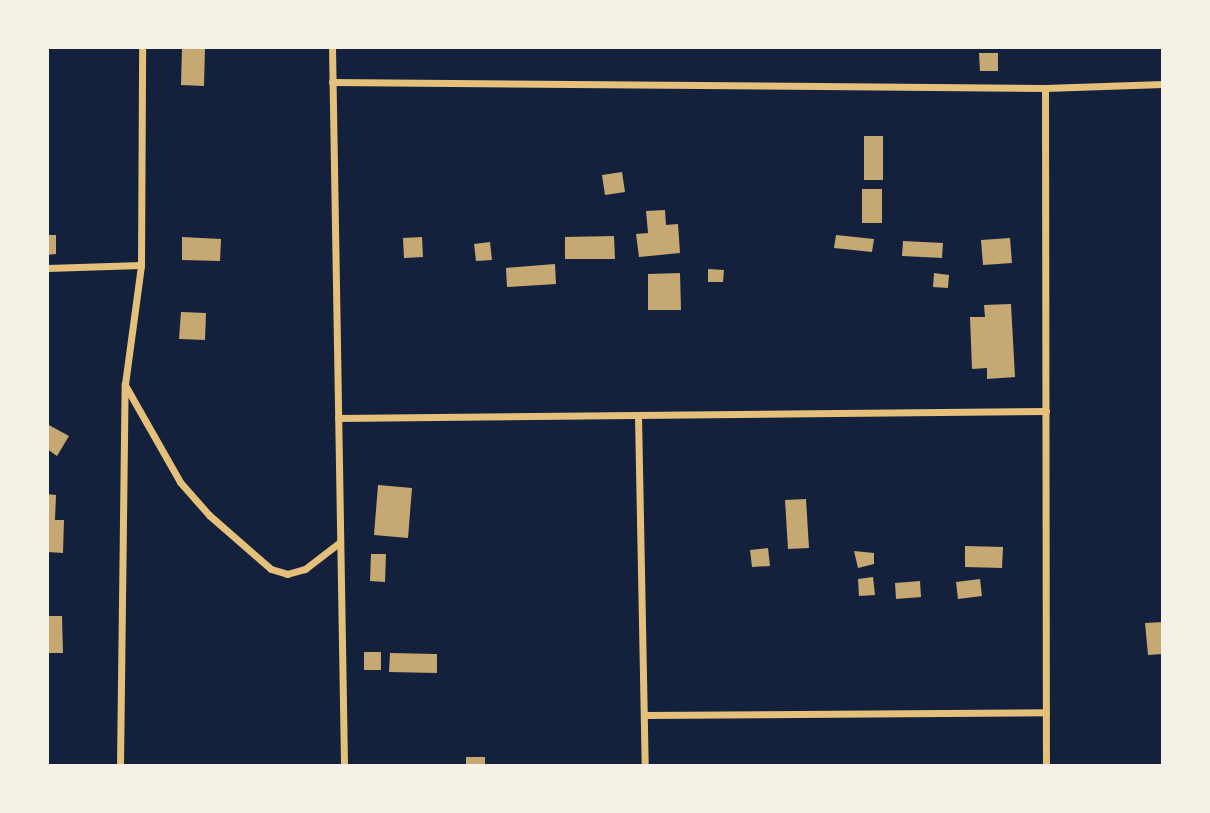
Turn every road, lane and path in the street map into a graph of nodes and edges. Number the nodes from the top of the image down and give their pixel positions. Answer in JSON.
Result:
{"nodes":[{"id":1,"x":142,"y":47,"type":"edge"},
{"id":2,"x":332,"y":47,"type":"edge"},
{"id":3,"x":332,"y":82,"type":"junction"},
{"id":4,"x":1163,"y":85,"type":"edge"},
{"id":5,"x":1045,"y":88,"type":"junction"},
{"id":6,"x":141,"y":265,"type":"junction"},
{"id":7,"x":47,"y":268,"type":"edge"},
{"id":8,"x":125,"y":384,"type":"junction"},
{"id":9,"x":1046,"y":411,"type":"junction"},
{"id":10,"x":638,"y":415,"type":"junction"},
{"id":11,"x":338,"y":418,"type":"junction"},
{"id":12,"x":340,"y":542,"type":"junction"},
{"id":13,"x":1046,"y":712,"type":"junction"},
{"id":14,"x":644,"y":715,"type":"junction"},
{"id":15,"x":120,"y":766,"type":"edge"},
{"id":16,"x":344,"y":766,"type":"edge"},
{"id":17,"x":645,"y":766,"type":"edge"},
{"id":18,"x":1046,"y":766,"type":"edge"}],
"edges":[{"from":1,"to":6,"type":"street"},
{"from":2,"to":3,"type":"street"},
{"from":3,"to":5,"type":"street"},
{"from":3,"to":11,"type":"street"},
{"from":4,"to":5,"type":"street"},
{"from":5,"to":9,"type":"street"},
{"from":6,"to":7,"type":"street"},
{"from":6,"to":8,"type":"street"},
{"from":8,"to":12,"type":"street"},
{"from":8,"to":15,"type":"street"},
{"from":9,"to":10,"type":"street"},
{"from":9,"to":13,"type":"street"},
{"from":10,"to":11,"type":"street"},
{"from":10,"to":14,"type":"street"},
{"from":11,"to":12,"type":"street"},
{"from":12,"to":16,"type":"street"},
{"from":13,"to":14,"type":"street"},
{"from":13,"to":18,"type":"street"},
{"from":14,"to":17,"type":"street"}]}
